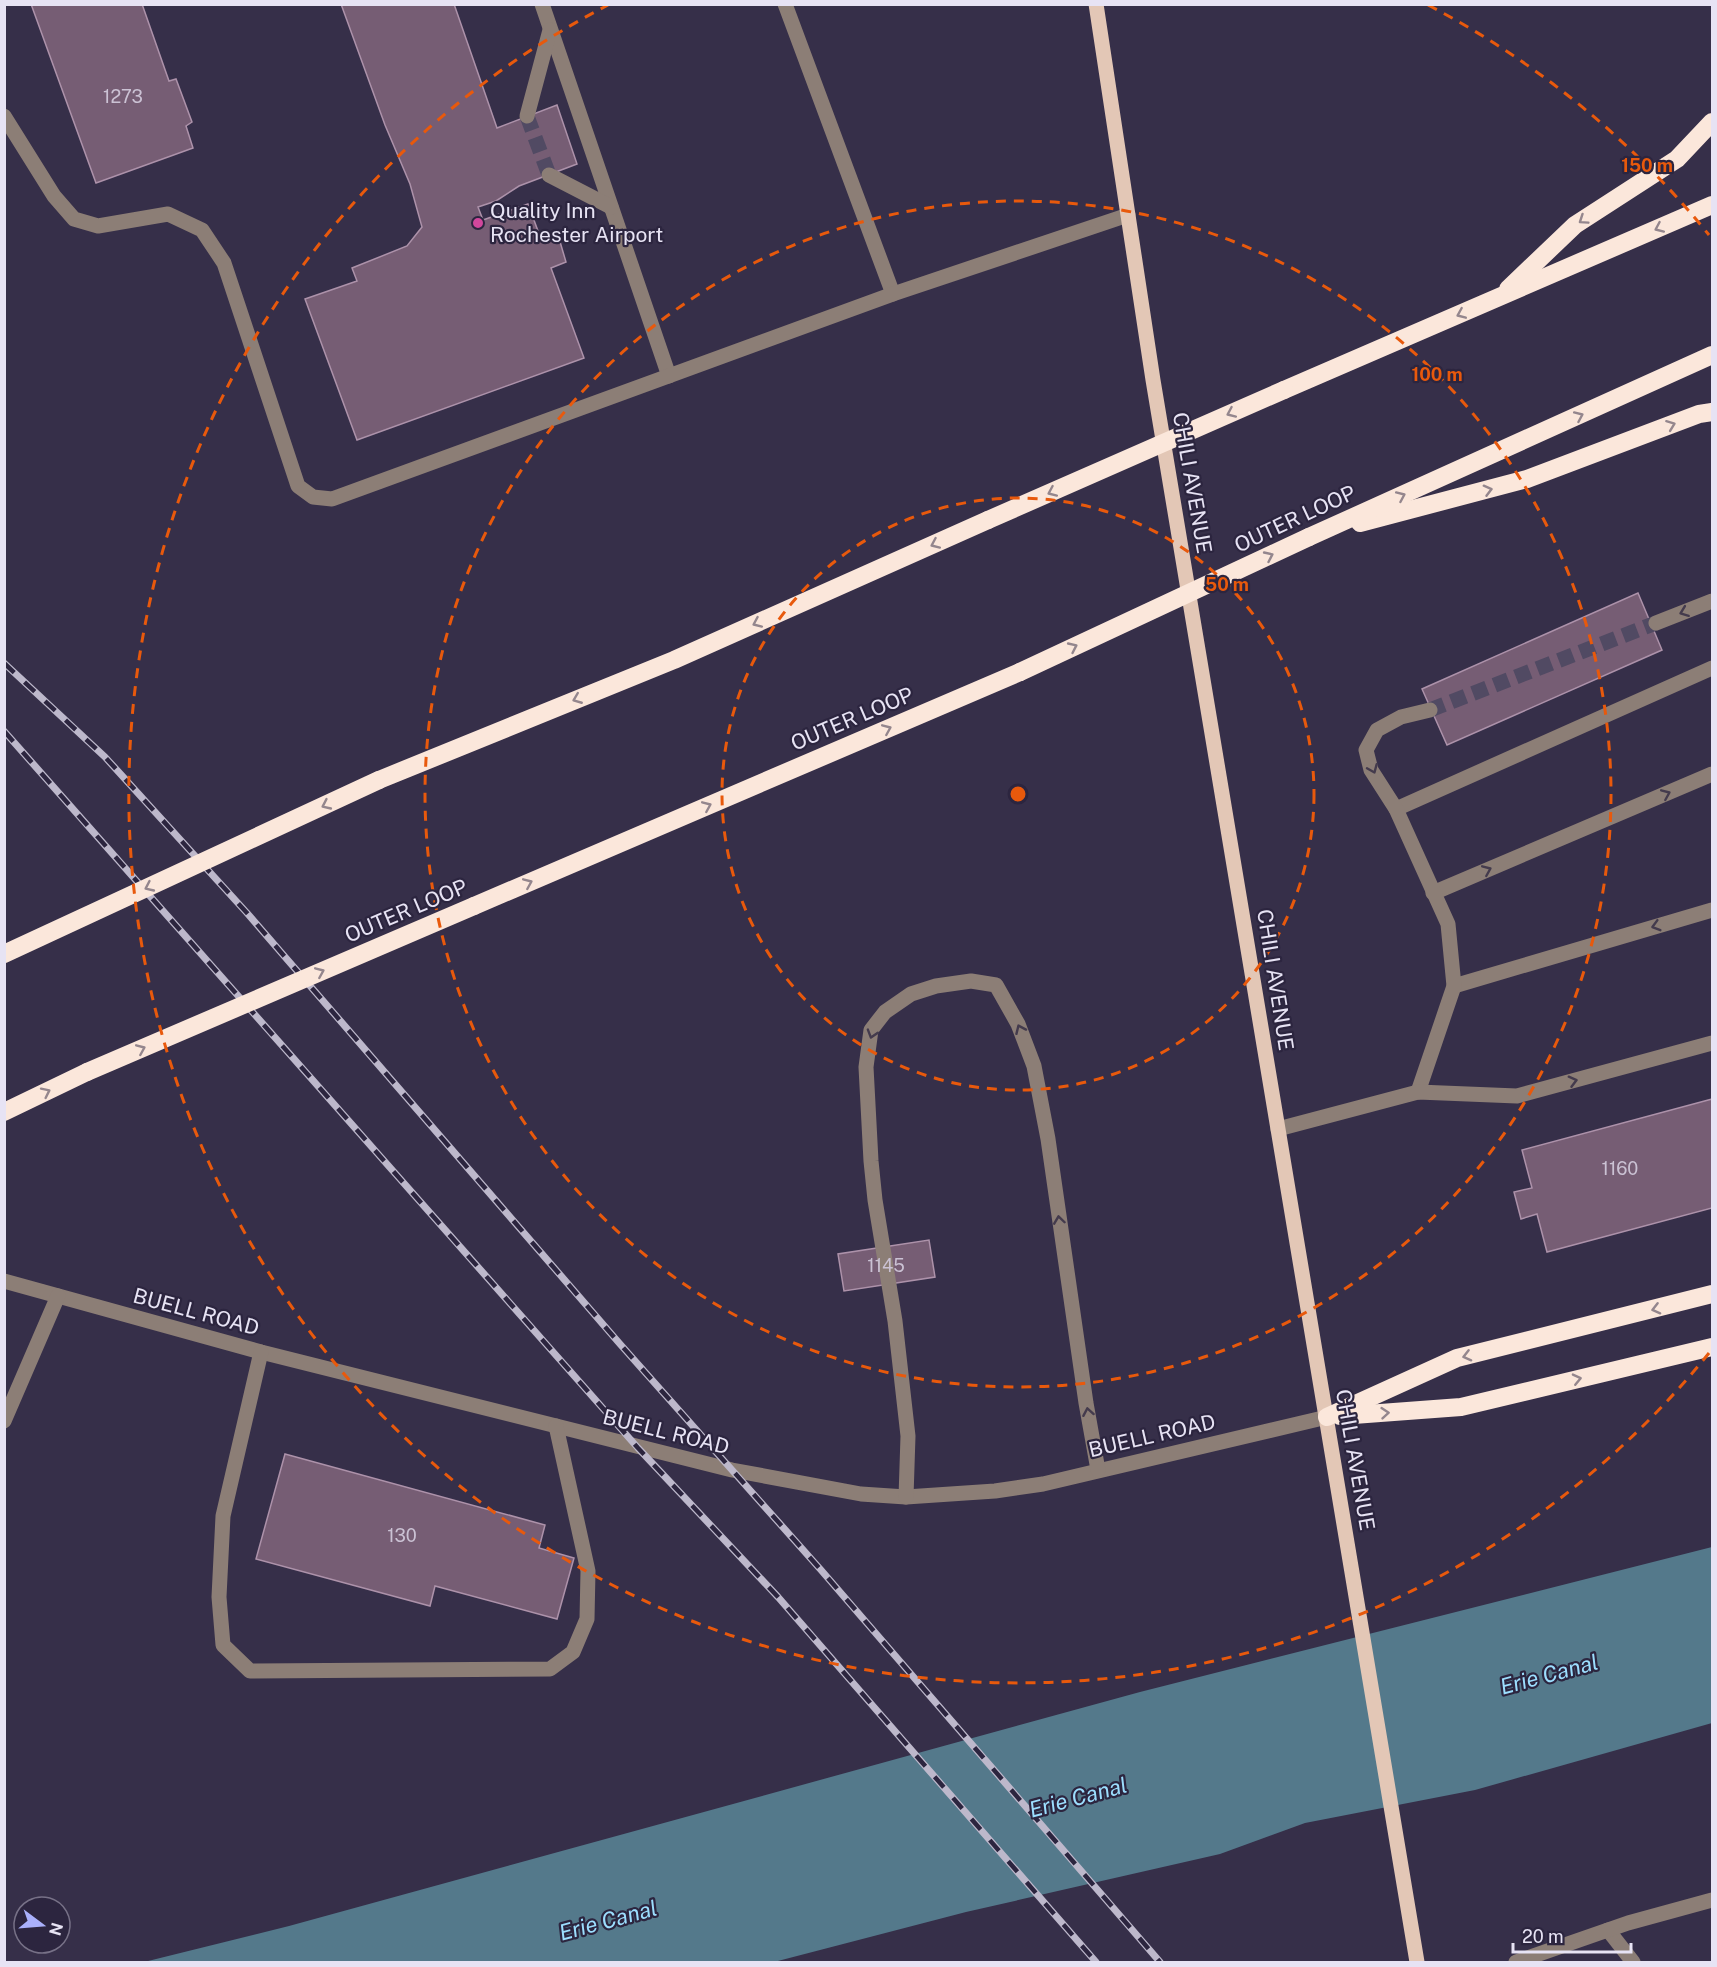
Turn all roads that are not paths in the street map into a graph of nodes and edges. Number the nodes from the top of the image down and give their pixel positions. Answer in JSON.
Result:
{"nodes":[{"id":1,"x":542,"y":4,"type":"edge"},
{"id":2,"x":785,"y":4,"type":"edge"},
{"id":3,"x":1096,"y":4,"type":"edge"},
{"id":4,"x":550,"y":30,"type":"junction"},
{"id":5,"x":4,"y":116,"type":"edge"},
{"id":6,"x":527,"y":116,"type":"tunnel mouth"},
{"id":7,"x":1713,"y":122,"type":"edge"},
{"id":8,"x":549,"y":175,"type":"tunnel mouth"},
{"id":9,"x":1713,"y":205,"type":"edge"},
{"id":10,"x":611,"y":207,"type":"junction"},
{"id":11,"x":1128,"y":215,"type":"junction"},
{"id":12,"x":893,"y":294,"type":"junction"},
{"id":13,"x":1497,"y":299,"type":"junction"},
{"id":14,"x":1713,"y":356,"type":"edge"},
{"id":15,"x":669,"y":376,"type":"junction"},
{"id":16,"x":1713,"y":412,"type":"edge"},
{"id":17,"x":1309,"y":537,"type":"junction"},
{"id":18,"x":1713,"y":601,"type":"edge"},
{"id":19,"x":1656,"y":623,"type":"tunnel mouth"},
{"id":20,"x":1713,"y":668,"type":"edge"},
{"id":21,"x":1430,"y":710,"type":"tunnel mouth"},
{"id":22,"x":1713,"y":774,"type":"edge"},
{"id":23,"x":1396,"y":808,"type":"junction"},
{"id":24,"x":1433,"y":894,"type":"junction"},
{"id":25,"x":1713,"y":910,"type":"edge"},
{"id":26,"x":4,"y":954,"type":"edge"},
{"id":27,"x":1454,"y":986,"type":"junction"},
{"id":28,"x":1713,"y":1043,"type":"edge"},
{"id":29,"x":1418,"y":1092,"type":"junction"},
{"id":30,"x":4,"y":1112,"type":"edge"},
{"id":31,"x":1278,"y":1129,"type":"junction"},
{"id":32,"x":4,"y":1281,"type":"edge"},
{"id":33,"x":1713,"y":1294,"type":"edge"},
{"id":34,"x":58,"y":1296,"type":"junction"},
{"id":35,"x":1713,"y":1347,"type":"edge"},
{"id":36,"x":261,"y":1352,"type":"junction"},
{"id":37,"x":1327,"y":1418,"type":"junction"},
{"id":38,"x":4,"y":1421,"type":"edge"},
{"id":39,"x":556,"y":1426,"type":"junction"},
{"id":40,"x":1098,"y":1470,"type":"junction"},
{"id":41,"x":906,"y":1497,"type":"junction"},
{"id":42,"x":1713,"y":1900,"type":"edge"},
{"id":43,"x":1608,"y":1930,"type":"junction"},
{"id":44,"x":1417,"y":1962,"type":"edge"},
{"id":45,"x":1516,"y":1962,"type":"edge"},
{"id":46,"x":1632,"y":1962,"type":"edge"}],
"edges":[{"from":1,"to":4,"type":"street"},
{"from":2,"to":12,"type":"street"},
{"from":3,"to":11,"type":"main road","name":"CHILI AVENUE"},
{"from":4,"to":6,"type":"street"},
{"from":4,"to":10,"type":"street"},
{"from":5,"to":15,"type":"street"},
{"from":7,"to":13,"type":"highway","one_way":true},
{"from":8,"to":10,"type":"street"},
{"from":9,"to":13,"type":"highway","one_way":true},
{"from":10,"to":15,"type":"street"},
{"from":11,"to":12,"type":"street"},
{"from":11,"to":31,"type":"main road","name":"CHILI AVENUE"},
{"from":12,"to":15,"type":"street"},
{"from":13,"to":26,"type":"highway","one_way":true,"bridge":true},
{"from":17,"to":14,"type":"highway","name":"OUTER LOOP","one_way":true},
{"from":17,"to":16,"type":"highway","one_way":true},
{"from":30,"to":17,"type":"highway","name":"OUTER LOOP","one_way":true,"bridge":true},
{"from":18,"to":19,"type":"street","one_way":true},
{"from":20,"to":23,"type":"street"},
{"from":21,"to":23,"type":"street","one_way":true},
{"from":24,"to":22,"type":"street","one_way":true},
{"from":23,"to":24,"type":"street"},
{"from":24,"to":27,"type":"street"},
{"from":25,"to":27,"type":"street","one_way":true},
{"from":27,"to":29,"type":"street"},
{"from":29,"to":28,"type":"street","one_way":true},
{"from":29,"to":31,"type":"street"},
{"from":31,"to":37,"type":"main road","name":"CHILI AVENUE"},
{"from":32,"to":34,"type":"street","name":"BUELL ROAD"},
{"from":33,"to":37,"type":"highway","one_way":true},
{"from":34,"to":36,"type":"street","name":"BUELL ROAD"},
{"from":34,"to":38,"type":"street"},
{"from":37,"to":35,"type":"highway","one_way":true},
{"from":36,"to":39,"type":"street","name":"BUELL ROAD"},
{"from":36,"to":39,"type":"street"},
{"from":37,"to":40,"type":"street","name":"BUELL ROAD"},
{"from":37,"to":44,"type":"main road","name":"CHILI AVENUE"},
{"from":39,"to":41,"type":"street","name":"BUELL ROAD"},
{"from":40,"to":41,"type":"street","name":"BUELL ROAD"},
{"from":40,"to":41,"type":"street","one_way":true},
{"from":42,"to":43,"type":"street"},
{"from":43,"to":45,"type":"street"},
{"from":43,"to":46,"type":"street"}]}
